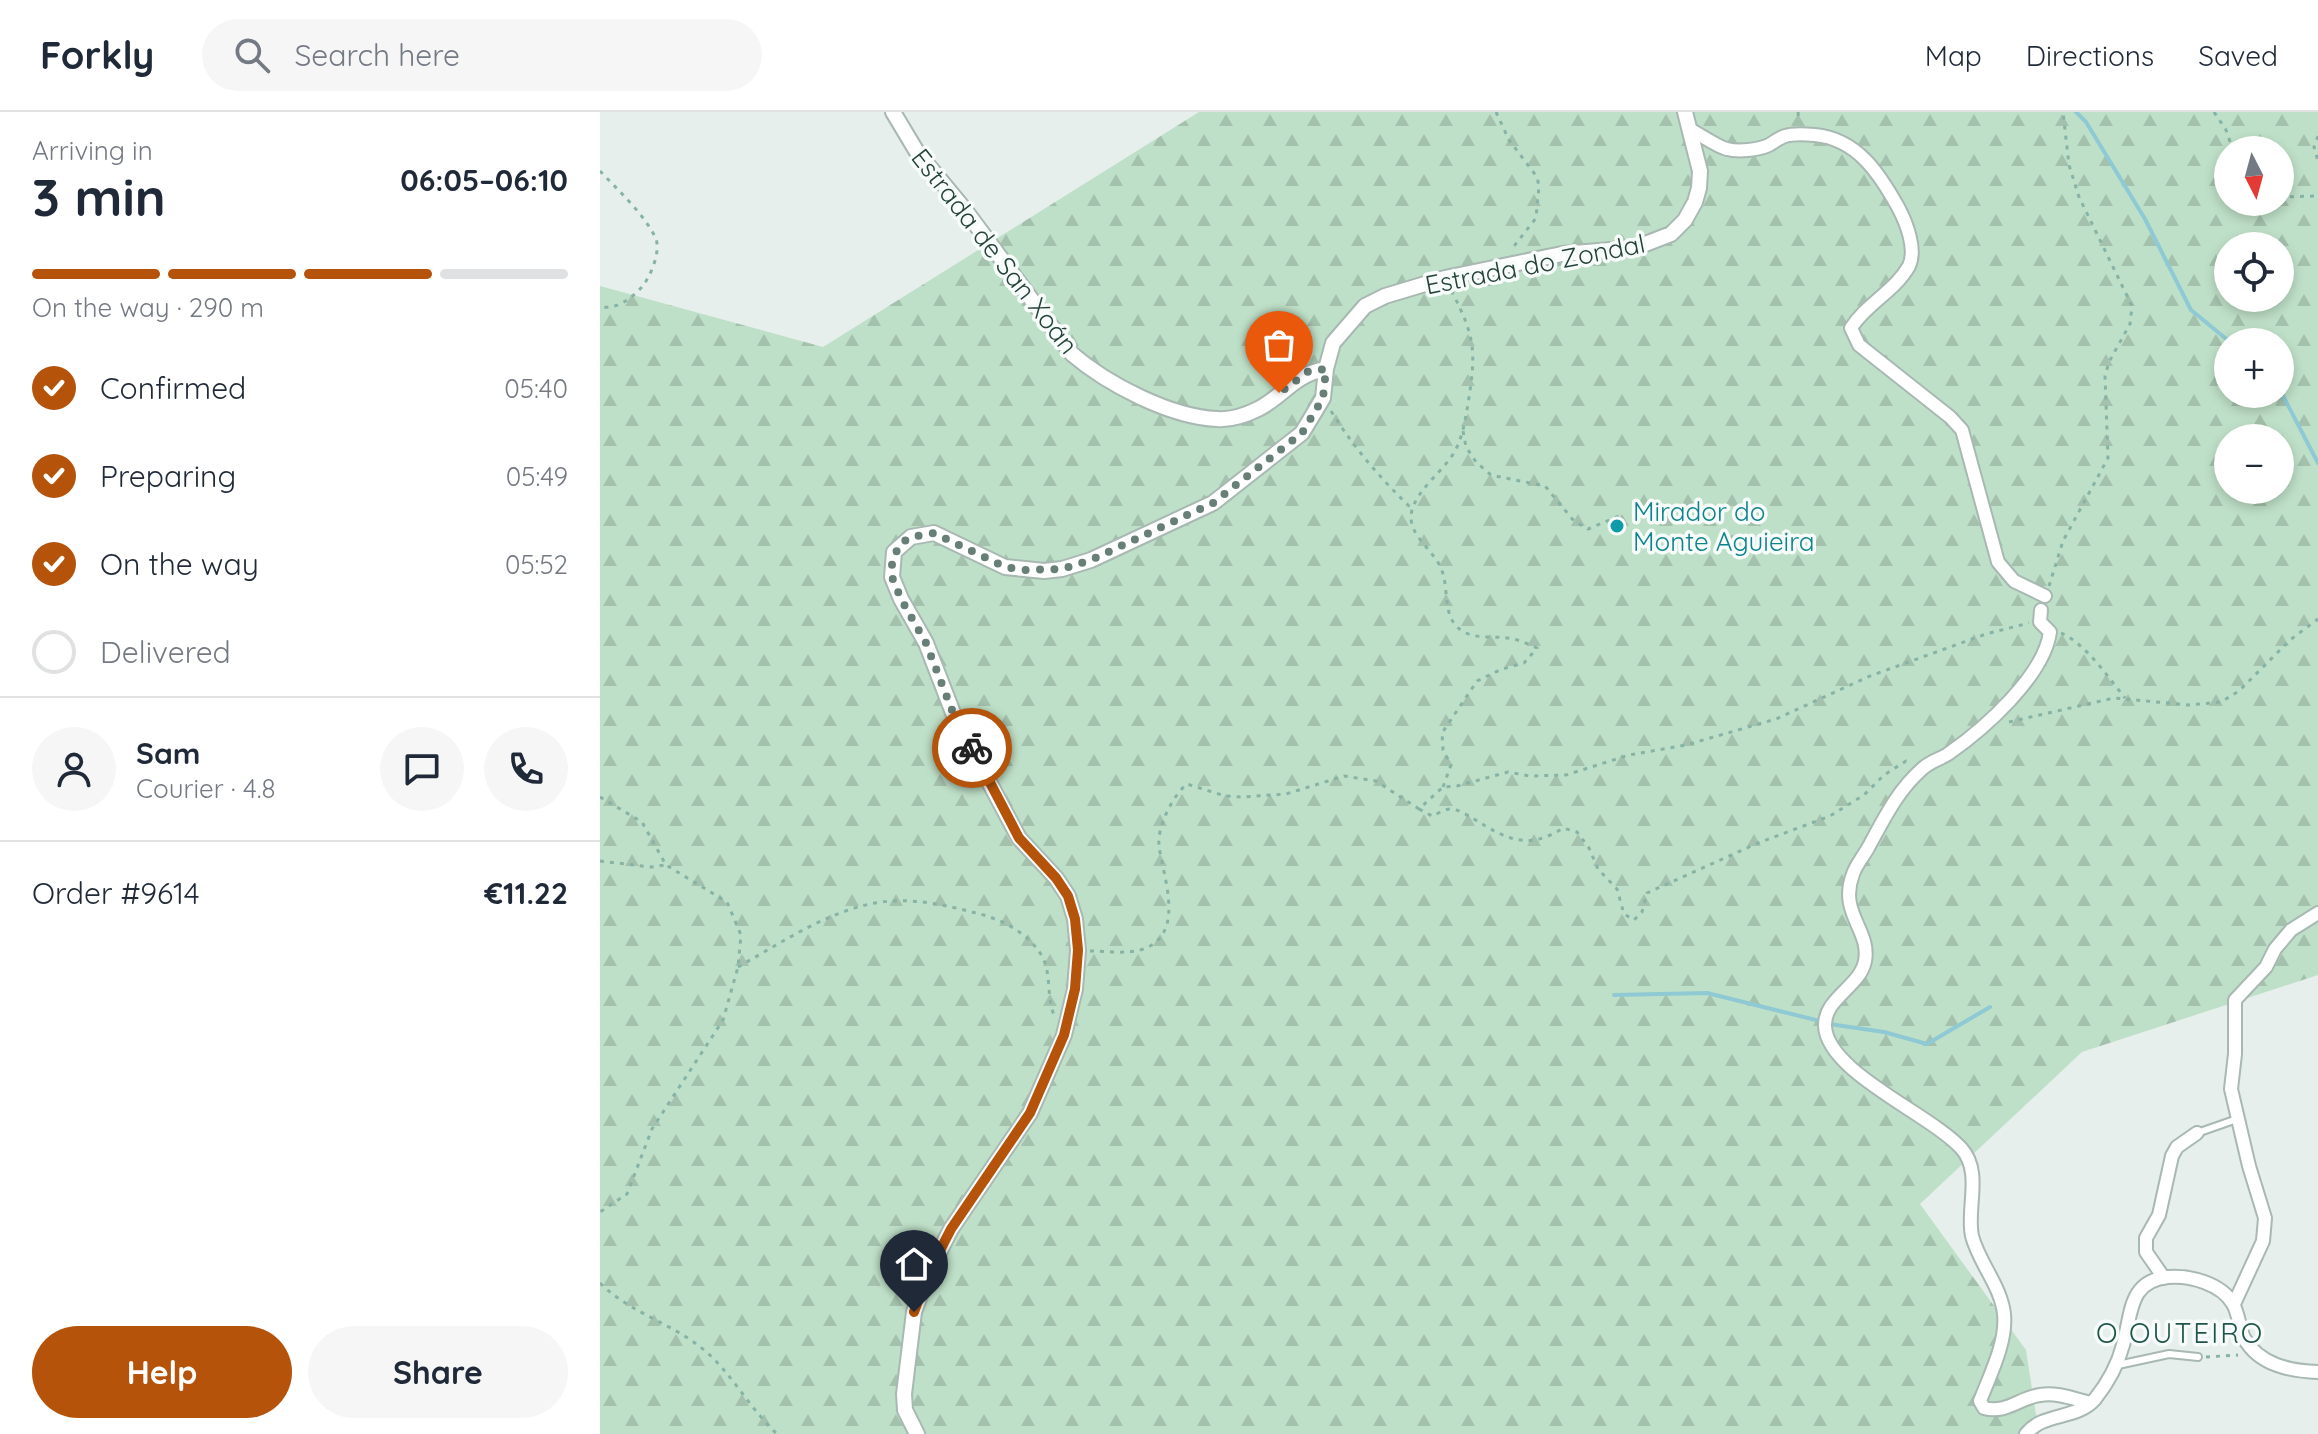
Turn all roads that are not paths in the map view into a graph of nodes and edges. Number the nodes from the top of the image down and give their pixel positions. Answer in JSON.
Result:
{"nodes":[{"id":1,"x":893,"y":112,"type":"edge"},
{"id":2,"x":1685,"y":112,"type":"edge"},
{"id":3,"x":1689,"y":129,"type":"junction"},
{"id":4,"x":1326,"y":369,"type":"junction"},
{"id":5,"x":2045,"y":596,"type":"road end"},
{"id":6,"x":2041,"y":616,"type":"road end"},
{"id":7,"x":2318,"y":913,"type":"edge"},
{"id":8,"x":2237,"y":1119,"type":"junction"},
{"id":9,"x":2197,"y":1133,"type":"joint"},
{"id":10,"x":2164,"y":1278,"type":"junction"},
{"id":11,"x":2234,"y":1304,"type":"junction"},
{"id":12,"x":2198,"y":1357,"type":"road end"},
{"id":13,"x":2114,"y":1366,"type":"junction"},
{"id":14,"x":2318,"y":1372,"type":"edge"},
{"id":15,"x":2091,"y":1403,"type":"junction"},
{"id":16,"x":917,"y":1434,"type":"edge"},
{"id":17,"x":2026,"y":1434,"type":"edge"}],
"edges":[{"from":1,"to":4,"type":"street","name":"Estrada de San Xoán"},
{"from":2,"to":3,"type":"street","name":"Estrada do Zondal"},
{"from":3,"to":4,"type":"street","name":"Estrada do Zondal"},
{"from":3,"to":5,"type":"street"},
{"from":4,"to":16,"type":"street","name":"Estrada do Zondal"},
{"from":6,"to":15,"type":"street"},
{"from":7,"to":8,"type":"street"},
{"from":8,"to":9,"type":"lane"},
{"from":8,"to":11,"type":"street"},
{"from":9,"to":10,"type":"street"},
{"from":10,"to":11,"type":"street"},
{"from":10,"to":13,"type":"street"},
{"from":11,"to":14,"type":"street"},
{"from":12,"to":13,"type":"lane"},
{"from":13,"to":15,"type":"street"},
{"from":15,"to":17,"type":"street"}]}
